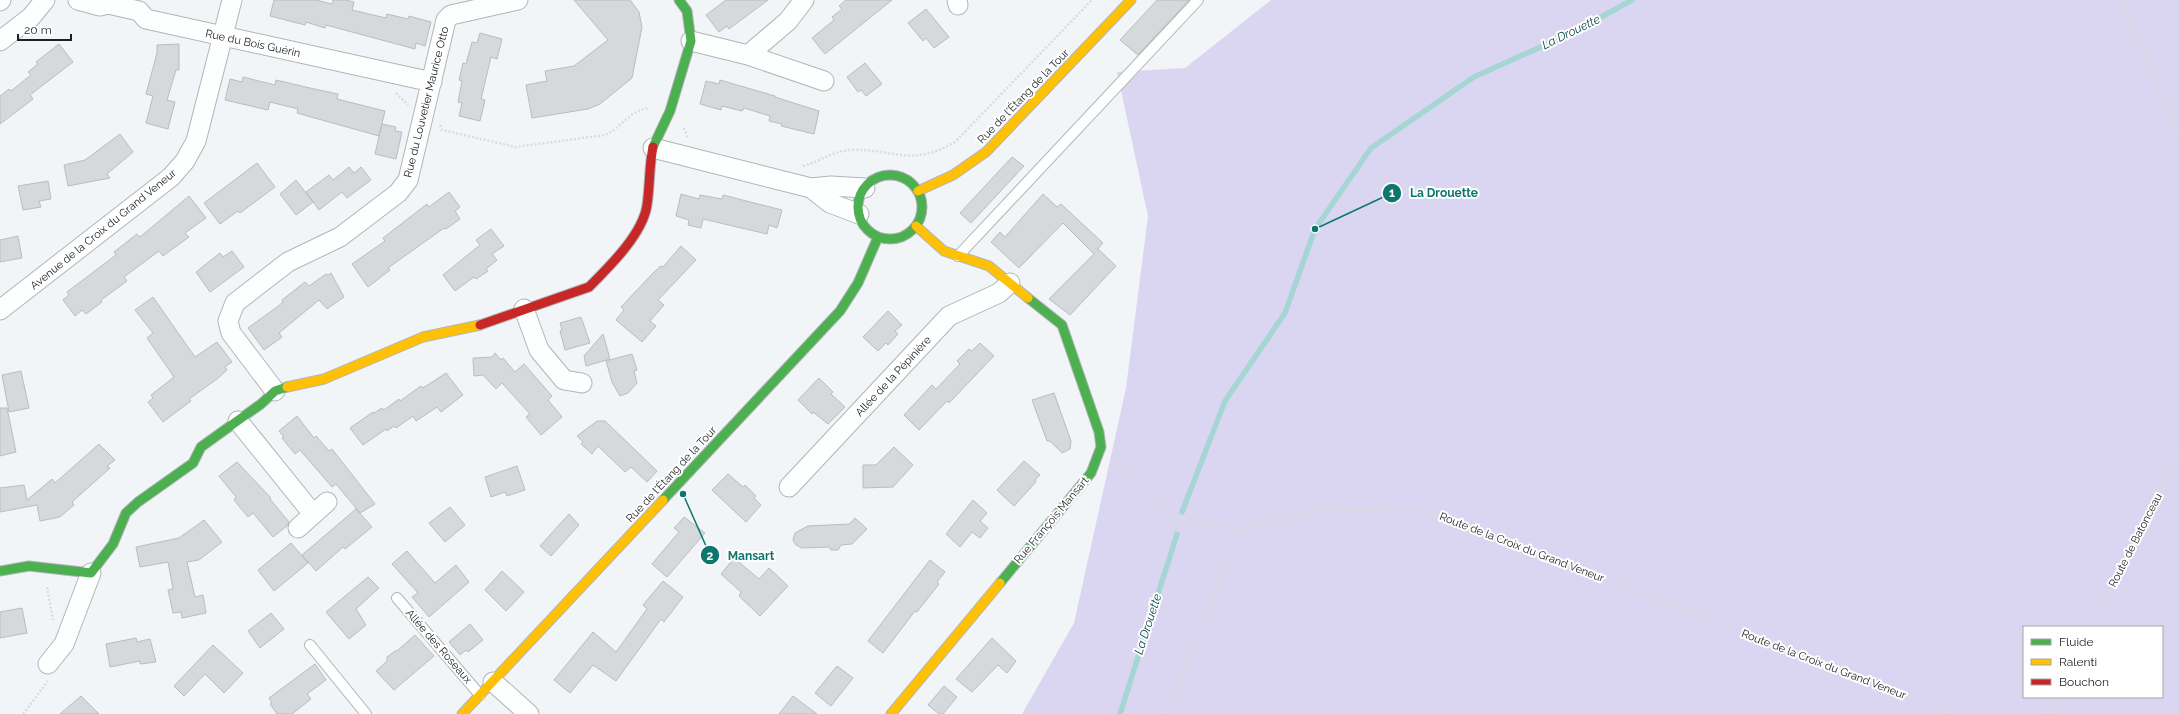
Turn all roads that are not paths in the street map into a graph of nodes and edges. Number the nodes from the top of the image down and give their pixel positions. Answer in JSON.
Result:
{"nodes":[{"id":1,"x":78,"y":0,"type":"edge"},
{"id":2,"x":232,"y":0,"type":"edge"},
{"id":3,"x":518,"y":0,"type":"edge"},
{"id":4,"x":679,"y":0,"type":"edge"},
{"id":5,"x":804,"y":0,"type":"edge"},
{"id":6,"x":1131,"y":0,"type":"edge"},
{"id":7,"x":1198,"y":0,"type":"edge"},
{"id":8,"x":49,"y":1,"type":"edge"},
{"id":9,"x":223,"y":36,"type":"junction"},
{"id":10,"x":0,"y":41,"type":"edge"},
{"id":11,"x":691,"y":41,"type":"junction"},
{"id":12,"x":748,"y":55,"type":"junction"},
{"id":13,"x":824,"y":81,"type":"dead end"},
{"id":14,"x":432,"y":82,"type":"junction"},
{"id":15,"x":653,"y":148,"type":"junction"},
{"id":16,"x":811,"y":188,"type":"junction"},
{"id":17,"x":864,"y":188,"type":"junction"},
{"id":18,"x":918,"y":191,"type":"junction"},
{"id":19,"x":859,"y":214,"type":"junction"},
{"id":20,"x":916,"y":226,"type":"junction"},
{"id":21,"x":878,"y":237,"type":"junction"},
{"id":22,"x":958,"y":256,"type":"junction"},
{"id":23,"x":1010,"y":283,"type":"junction"},
{"id":24,"x":524,"y":308,"type":"junction"},
{"id":25,"x":0,"y":310,"type":"edge"},
{"id":26,"x":582,"y":384,"type":"dead end"},
{"id":27,"x":275,"y":391,"type":"junction"},
{"id":28,"x":238,"y":421,"type":"junction"},
{"id":29,"x":789,"y":487,"type":"dead end"},
{"id":30,"x":327,"y":502,"type":"dead end"},
{"id":31,"x":313,"y":514,"type":"junction"},
{"id":32,"x":298,"y":528,"type":"dead end"},
{"id":33,"x":0,"y":570,"type":"edge"},
{"id":34,"x":91,"y":573,"type":"junction"},
{"id":35,"x":397,"y":598,"type":"dead end"},
{"id":36,"x":310,"y":645,"type":"dead end"},
{"id":37,"x":48,"y":664,"type":"dead end"},
{"id":38,"x":487,"y":688,"type":"junction"},
{"id":39,"x":366,"y":714,"type":"edge"},
{"id":40,"x":462,"y":714,"type":"edge"},
{"id":41,"x":530,"y":714,"type":"edge"},
{"id":42,"x":891,"y":714,"type":"edge"}],
"edges":[{"from":1,"to":9,"type":"street","name":"Rue du Bois Guérin"},
{"from":2,"to":9,"type":"street","name":"Avenue de la Croix du Grand Veneur"},
{"from":3,"to":14,"type":"street","name":"Rue du Louvetier Maurice Otto"},
{"from":4,"to":11,"type":"street"},
{"from":5,"to":12,"type":"street"},
{"from":6,"to":18,"type":"street","name":"Rue de l'Étang de la Tour"},
{"from":7,"to":22,"type":"lane"},
{"from":8,"to":10,"type":"street"},
{"from":9,"to":14,"type":"street","name":"Rue du Bois Guérin"},
{"from":9,"to":25,"type":"street","name":"Avenue de la Croix du Grand Veneur"},
{"from":11,"to":12,"type":"street"},
{"from":11,"to":15,"type":"street"},
{"from":12,"to":13,"type":"street"},
{"from":14,"to":27,"type":"street","name":"Rue du Louvetier Maurice Otto"},
{"from":15,"to":16,"type":"street"},
{"from":15,"to":24,"type":"street"},
{"from":16,"to":17,"type":"street"},
{"from":16,"to":19,"type":"street"},
{"from":17,"to":18,"type":"street"},
{"from":17,"to":19,"type":"street"},
{"from":18,"to":20,"type":"street"},
{"from":19,"to":21,"type":"street"},
{"from":20,"to":21,"type":"street"},
{"from":20,"to":22,"type":"street"},
{"from":21,"to":38,"type":"street","name":"Rue de l'Étang de la Tour"},
{"from":22,"to":23,"type":"street"},
{"from":23,"to":29,"type":"street","name":"Allée de la Pépinière"},
{"from":23,"to":42,"type":"street","name":"Rue François Mansart"},
{"from":24,"to":26,"type":"street"},
{"from":24,"to":27,"type":"street"},
{"from":27,"to":28,"type":"street"},
{"from":28,"to":31,"type":"street"},
{"from":28,"to":34,"type":"street"},
{"from":30,"to":31,"type":"street"},
{"from":31,"to":32,"type":"street"},
{"from":33,"to":34,"type":"street"},
{"from":34,"to":37,"type":"street"},
{"from":35,"to":38,"type":"lane","name":"Allée des Roseaux"},
{"from":36,"to":39,"type":"lane"},
{"from":38,"to":40,"type":"street","name":"Rue de l'Étang de la Tour"},
{"from":38,"to":41,"type":"street"}]}
